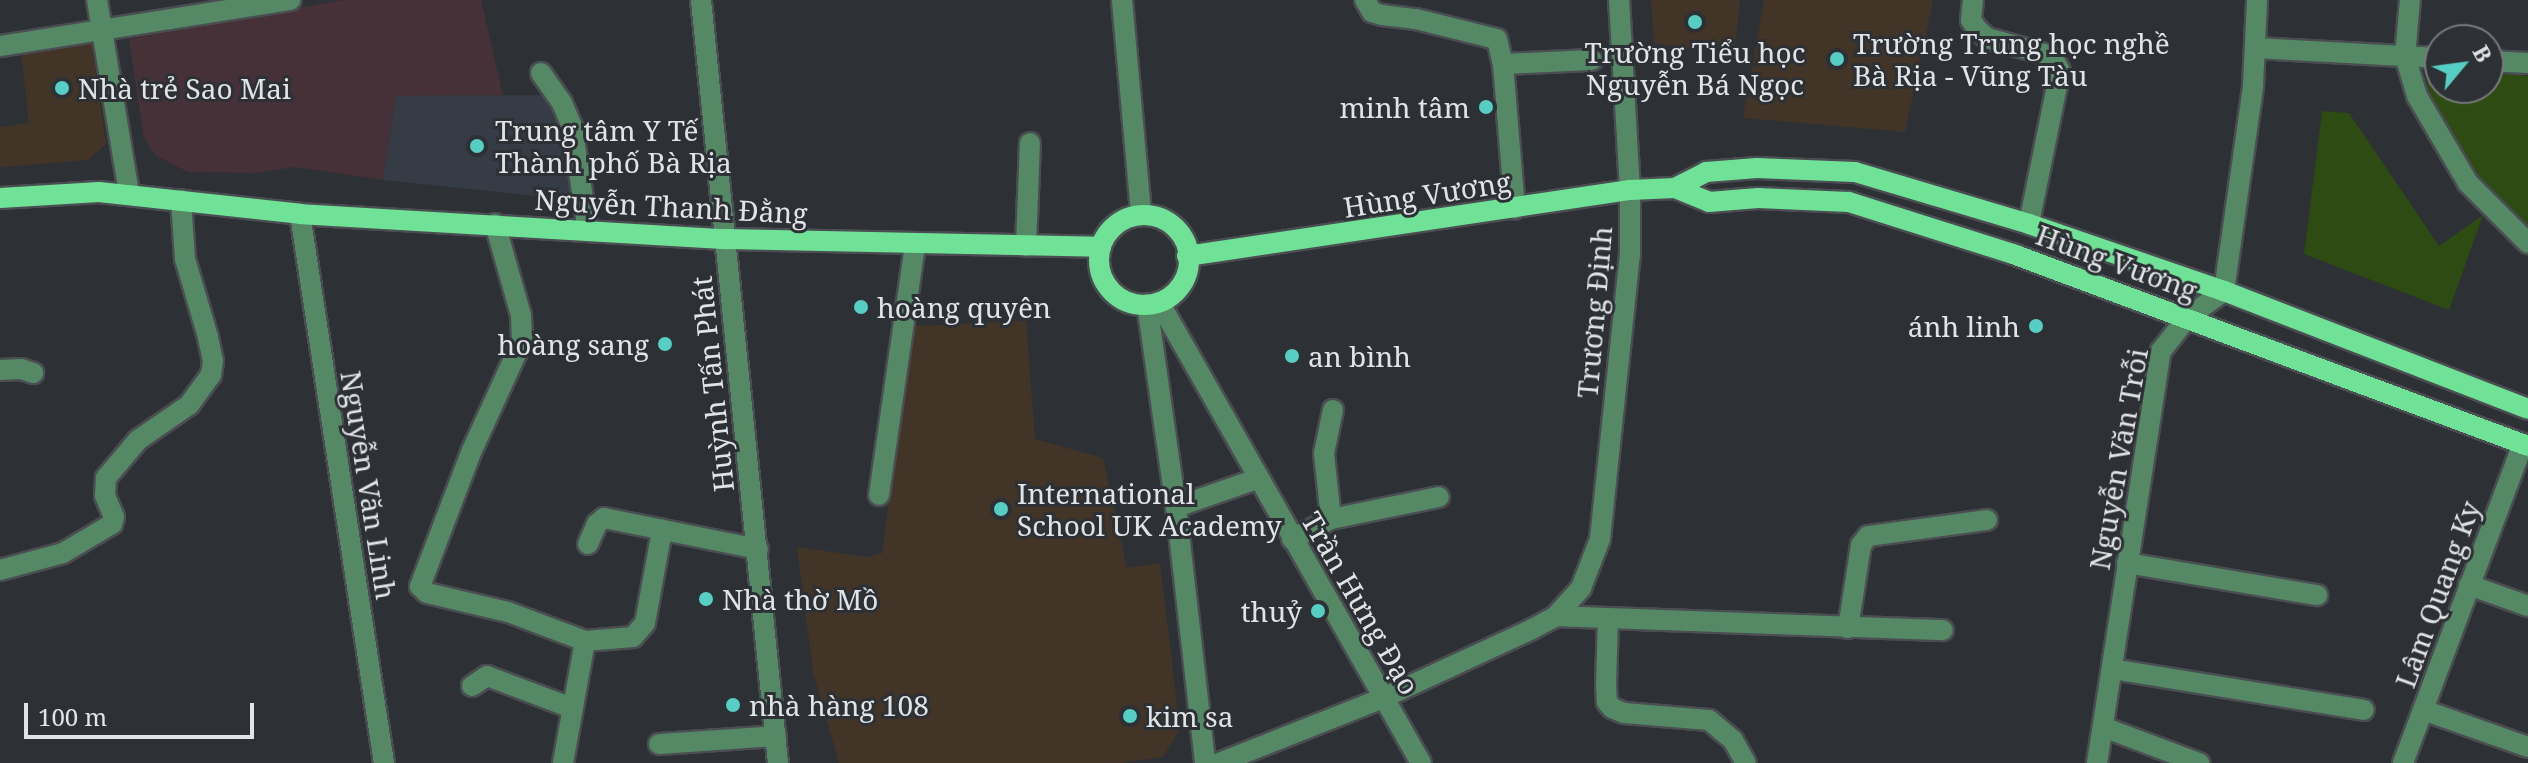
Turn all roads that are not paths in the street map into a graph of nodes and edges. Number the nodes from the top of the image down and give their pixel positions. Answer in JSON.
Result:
{"nodes":[{"id":1,"x":97,"y":0,"type":"edge"},
{"id":2,"x":290,"y":0,"type":"edge"},
{"id":3,"x":701,"y":0,"type":"edge"},
{"id":4,"x":1122,"y":0,"type":"edge"},
{"id":5,"x":1365,"y":0,"type":"edge"},
{"id":6,"x":1619,"y":0,"type":"edge"},
{"id":7,"x":1973,"y":0,"type":"edge"},
{"id":8,"x":2257,"y":0,"type":"edge"},
{"id":9,"x":2410,"y":0,"type":"edge"},
{"id":10,"x":101,"y":32,"type":"junction"},
{"id":11,"x":0,"y":46,"type":"edge"},
{"id":12,"x":2255,"y":48,"type":"junction"},
{"id":13,"x":2405,"y":56,"type":"junction"},
{"id":14,"x":2424,"y":57,"type":"edge"},
{"id":15,"x":1592,"y":60,"type":"dead end"},
{"id":16,"x":2504,"y":62,"type":"edge"},
{"id":17,"x":2528,"y":63,"type":"edge"},
{"id":18,"x":1503,"y":64,"type":"junction"},
{"id":19,"x":541,"y":73,"type":"dead end"},
{"id":20,"x":1030,"y":143,"type":"dead end"},
{"id":21,"x":1675,"y":188,"type":"junction"},
{"id":22,"x":1630,"y":190,"type":"junction"},
{"id":23,"x":129,"y":194,"type":"junction"},
{"id":24,"x":0,"y":198,"type":"edge"},
{"id":25,"x":181,"y":200,"type":"junction"},
{"id":26,"x":1515,"y":209,"type":"junction"},
{"id":27,"x":300,"y":214,"type":"junction"},
{"id":28,"x":1141,"y":215,"type":"junction"},
{"id":29,"x":495,"y":224,"type":"junction"},
{"id":30,"x":2029,"y":224,"type":"junction"},
{"id":31,"x":588,"y":230,"type":"junction"},
{"id":32,"x":725,"y":239,"type":"junction"},
{"id":33,"x":2528,"y":243,"type":"edge"},
{"id":34,"x":915,"y":245,"type":"junction"},
{"id":35,"x":1026,"y":246,"type":"junction"},
{"id":36,"x":1101,"y":247,"type":"junction"},
{"id":37,"x":1187,"y":256,"type":"junction"},
{"id":38,"x":2224,"y":291,"type":"junction"},
{"id":39,"x":1153,"y":303,"type":"junction"},
{"id":40,"x":2187,"y":318,"type":"junction"},
{"id":41,"x":0,"y":370,"type":"edge"},
{"id":42,"x":33,"y":373,"type":"dead end"},
{"id":43,"x":2528,"y":409,"type":"edge"},
{"id":44,"x":1333,"y":410,"type":"dead end"},
{"id":45,"x":2526,"y":445,"type":"edge"},
{"id":46,"x":1257,"y":479,"type":"junction"},
{"id":47,"x":879,"y":495,"type":"dead end"},
{"id":48,"x":1439,"y":497,"type":"dead end"},
{"id":49,"x":1176,"y":507,"type":"junction"},
{"id":50,"x":1331,"y":519,"type":"junction"},
{"id":51,"x":1987,"y":520,"type":"dead end"},
{"id":52,"x":662,"y":530,"type":"junction"},
{"id":53,"x":1292,"y":539,"type":"junction"},
{"id":54,"x":588,"y":544,"type":"dead end"},
{"id":55,"x":758,"y":549,"type":"junction"},
{"id":56,"x":2127,"y":563,"type":"junction"},
{"id":57,"x":0,"y":570,"type":"edge"},
{"id":58,"x":2469,"y":585,"type":"junction"},
{"id":59,"x":2317,"y":595,"type":"dead end"},
{"id":60,"x":2528,"y":606,"type":"edge"},
{"id":61,"x":1556,"y":616,"type":"junction"},
{"id":62,"x":1608,"y":619,"type":"junction"},
{"id":63,"x":1848,"y":628,"type":"junction"},
{"id":64,"x":1943,"y":630,"type":"dead end"},
{"id":65,"x":585,"y":641,"type":"junction"},
{"id":66,"x":2112,"y":669,"type":"junction"},
{"id":67,"x":472,"y":686,"type":"dead end"},
{"id":68,"x":1383,"y":698,"type":"junction"},
{"id":69,"x":572,"y":708,"type":"junction"},
{"id":70,"x":2364,"y":710,"type":"dead end"},
{"id":71,"x":2423,"y":710,"type":"junction"},
{"id":72,"x":2103,"y":727,"type":"junction"},
{"id":73,"x":776,"y":736,"type":"junction"},
{"id":74,"x":659,"y":744,"type":"dead end"},
{"id":75,"x":2528,"y":747,"type":"edge"},
{"id":76,"x":384,"y":763,"type":"edge"},
{"id":77,"x":563,"y":763,"type":"edge"},
{"id":78,"x":778,"y":763,"type":"edge"},
{"id":79,"x":1205,"y":763,"type":"edge"},
{"id":80,"x":1219,"y":763,"type":"edge"},
{"id":81,"x":1421,"y":763,"type":"edge"},
{"id":82,"x":1746,"y":763,"type":"edge"},
{"id":83,"x":2097,"y":763,"type":"edge"},
{"id":84,"x":2199,"y":763,"type":"edge"},
{"id":85,"x":2403,"y":763,"type":"edge"}],
"edges":[{"from":1,"to":10,"type":"street"},
{"from":2,"to":10,"type":"street"},
{"from":3,"to":32,"type":"street","name":"Huỳnh Tấn Phát"},
{"from":4,"to":28,"type":"street"},
{"from":5,"to":18,"type":"street"},
{"from":6,"to":22,"type":"street","name":"Trương Định"},
{"from":7,"to":30,"type":"street"},
{"from":8,"to":12,"type":"street"},
{"from":9,"to":13,"type":"street"},
{"from":10,"to":11,"type":"street"},
{"from":10,"to":23,"type":"street"},
{"from":12,"to":13,"type":"street"},
{"from":12,"to":38,"type":"street"},
{"from":13,"to":14,"type":"street"},
{"from":13,"to":33,"type":"street"},
{"from":15,"to":18,"type":"street"},
{"from":16,"to":17,"type":"street"},
{"from":18,"to":26,"type":"street"},
{"from":19,"to":31,"type":"street"},
{"from":20,"to":35,"type":"street"},
{"from":21,"to":22,"type":"main road","name":"Hùng Vương"},
{"from":21,"to":30,"type":"main road","name":"Hùng Vương"},
{"from":21,"to":40,"type":"main road","name":"Hùng Vương"},
{"from":22,"to":26,"type":"main road","name":"Hùng Vương"},
{"from":22,"to":61,"type":"street","name":"Trương Định"},
{"from":23,"to":24,"type":"main road","name":"Nguyễn Thanh Đằng"},
{"from":23,"to":25,"type":"main road","name":"Nguyễn Thanh Đằng"},
{"from":25,"to":27,"type":"main road","name":"Nguyễn Thanh Đằng"},
{"from":25,"to":57,"type":"street"},
{"from":26,"to":37,"type":"main road","name":"Hùng Vương"},
{"from":27,"to":29,"type":"main road","name":"Nguyễn Thanh Đằng"},
{"from":27,"to":76,"type":"street","name":"Nguyễn Văn Linh"},
{"from":28,"to":36,"type":"main road"},
{"from":28,"to":37,"type":"main road"},
{"from":29,"to":31,"type":"main road","name":"Nguyễn Thanh Đằng"},
{"from":29,"to":65,"type":"street"},
{"from":30,"to":38,"type":"main road","name":"Hùng Vương"},
{"from":31,"to":32,"type":"main road","name":"Nguyễn Thanh Đằng"},
{"from":32,"to":34,"type":"main road","name":"Nguyễn Thanh Đằng"},
{"from":32,"to":55,"type":"street","name":"Huỳnh Tấn Phát"},
{"from":34,"to":35,"type":"main road","name":"Nguyễn Thanh Đằng"},
{"from":34,"to":47,"type":"street"},
{"from":35,"to":36,"type":"main road","name":"Nguyễn Thanh Đằng"},
{"from":36,"to":39,"type":"main road"},
{"from":37,"to":39,"type":"main road"},
{"from":38,"to":40,"type":"street","name":"Nguyễn Văn Trỗi"},
{"from":38,"to":43,"type":"main road","name":"Hùng Vương"},
{"from":39,"to":46,"type":"street","name":"Trần Hưng Đạo"},
{"from":39,"to":49,"type":"street"},
{"from":40,"to":45,"type":"main road","name":"Hùng Vương"},
{"from":40,"to":56,"type":"street","name":"Nguyễn Văn Trỗi"},
{"from":41,"to":42,"type":"street"},
{"from":44,"to":50,"type":"street"},
{"from":45,"to":58,"type":"street","name":"Lâm Quang Ky"},
{"from":46,"to":49,"type":"street"},
{"from":46,"to":53,"type":"street","name":"Trần Hưng Đạo"},
{"from":48,"to":50,"type":"street"},
{"from":49,"to":79,"type":"street"},
{"from":50,"to":53,"type":"street"},
{"from":51,"to":63,"type":"street"},
{"from":52,"to":54,"type":"street"},
{"from":52,"to":55,"type":"street"},
{"from":52,"to":65,"type":"street"},
{"from":53,"to":68,"type":"street","name":"Trần Hưng Đạo"},
{"from":55,"to":73,"type":"street","name":"Huỳnh Tấn Phát"},
{"from":56,"to":59,"type":"street"},
{"from":56,"to":66,"type":"street","name":"Nguyễn Văn Trỗi"},
{"from":58,"to":60,"type":"street"},
{"from":58,"to":71,"type":"street","name":"Lâm Quang Ky"},
{"from":61,"to":62,"type":"street"},
{"from":61,"to":68,"type":"street"},
{"from":62,"to":63,"type":"street"},
{"from":62,"to":82,"type":"street"},
{"from":63,"to":64,"type":"street"},
{"from":65,"to":69,"type":"street"},
{"from":66,"to":70,"type":"street"},
{"from":66,"to":72,"type":"street","name":"Nguyễn Văn Trỗi"},
{"from":67,"to":69,"type":"street"},
{"from":68,"to":80,"type":"street"},
{"from":68,"to":81,"type":"street","name":"Trần Hưng Đạo"},
{"from":69,"to":77,"type":"street"},
{"from":71,"to":75,"type":"street"},
{"from":71,"to":85,"type":"street","name":"Lâm Quang Ky"},
{"from":72,"to":83,"type":"street","name":"Nguyễn Văn Trỗi"},
{"from":72,"to":84,"type":"street"},
{"from":73,"to":74,"type":"street"},
{"from":73,"to":78,"type":"street","name":"Huỳnh Tấn Phát"}]}
